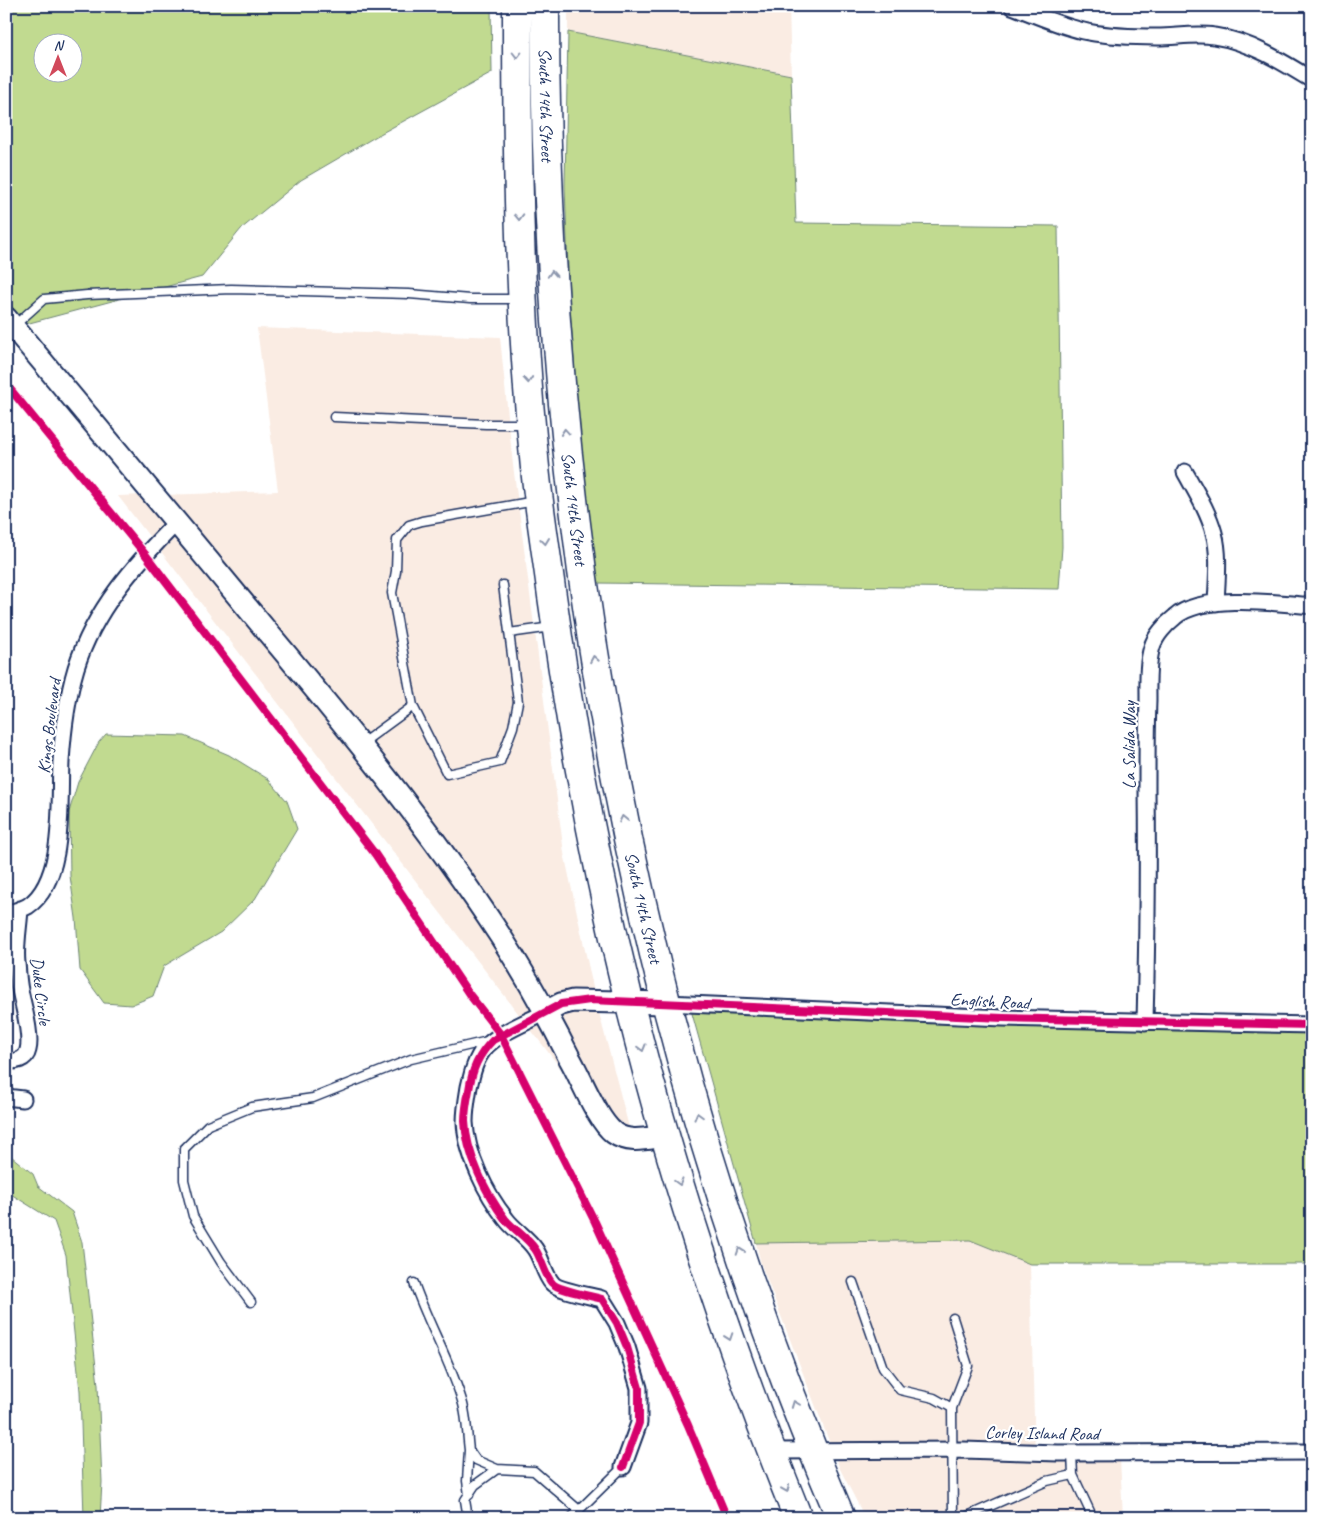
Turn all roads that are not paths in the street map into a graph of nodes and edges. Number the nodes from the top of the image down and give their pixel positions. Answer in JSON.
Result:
{"nodes":[{"id":1,"x":517,"y":6,"type":"edge"},
{"id":2,"x":545,"y":6,"type":"edge"},
{"id":3,"x":1012,"y":6,"type":"edge"},
{"id":4,"x":1312,"y":80,"type":"edge"},
{"id":5,"x":523,"y":299,"type":"junction"},
{"id":6,"x":10,"y":322,"type":"edge"},
{"id":7,"x":557,"y":340,"type":"junction"},
{"id":8,"x":334,"y":417,"type":"dead end"},
{"id":9,"x":531,"y":424,"type":"junction"},
{"id":10,"x":1186,"y":472,"type":"dead end"},
{"id":11,"x":540,"y":501,"type":"junction"},
{"id":12,"x":177,"y":522,"type":"junction"},
{"id":13,"x":503,"y":585,"type":"dead end"},
{"id":14,"x":1216,"y":603,"type":"junction"},
{"id":15,"x":1312,"y":606,"type":"edge"},
{"id":16,"x":556,"y":626,"type":"junction"},
{"id":17,"x":510,"y":633,"type":"junction"},
{"id":18,"x":413,"y":706,"type":"junction"},
{"id":19,"x":360,"y":745,"type":"junction"},
{"id":20,"x":13,"y":912,"type":"edge"},
{"id":21,"x":629,"y":1001,"type":"junction"},
{"id":22,"x":666,"y":1003,"type":"junction"},
{"id":23,"x":546,"y":1012,"type":"junction"},
{"id":24,"x":1145,"y":1022,"type":"junction"},
{"id":25,"x":1312,"y":1025,"type":"edge"},
{"id":26,"x":493,"y":1040,"type":"junction"},
{"id":27,"x":6,"y":1061,"type":"edge"},
{"id":28,"x":6,"y":1097,"type":"edge"},
{"id":29,"x":23,"y":1099,"type":"dead end"},
{"id":30,"x":666,"y":1136,"type":"junction"},
{"id":31,"x":852,"y":1282,"type":"dead end"},
{"id":32,"x":414,"y":1283,"type":"dead end"},
{"id":33,"x":251,"y":1302,"type":"dead end"},
{"id":34,"x":953,"y":1318,"type":"dead end"},
{"id":35,"x":952,"y":1408,"type":"junction"},
{"id":36,"x":468,"y":1450,"type":"junction"},
{"id":37,"x":812,"y":1450,"type":"junction"},
{"id":38,"x":952,"y":1450,"type":"junction"},
{"id":39,"x":771,"y":1451,"type":"junction"},
{"id":40,"x":1312,"y":1452,"type":"edge"},
{"id":41,"x":1072,"y":1453,"type":"junction"},
{"id":42,"x":623,"y":1468,"type":"joint"},
{"id":43,"x":497,"y":1469,"type":"junction"},
{"id":44,"x":1073,"y":1475,"type":"junction"},
{"id":45,"x":468,"y":1495,"type":"junction"},
{"id":46,"x":579,"y":1510,"type":"junction"},
{"id":47,"x":468,"y":1518,"type":"edge"},
{"id":48,"x":572,"y":1518,"type":"edge"},
{"id":49,"x":798,"y":1518,"type":"edge"},
{"id":50,"x":841,"y":1518,"type":"edge"},
{"id":51,"x":952,"y":1518,"type":"edge"},
{"id":52,"x":963,"y":1518,"type":"edge"},
{"id":53,"x":1093,"y":1518,"type":"edge"}],
"edges":[{"from":1,"to":5,"type":"highway","name":"South 14th Street","one_way":true},
{"from":7,"to":2,"type":"highway","name":"South 14th Street","one_way":true},
{"from":3,"to":4,"type":"street"},
{"from":5,"to":6,"type":"lane"},
{"from":5,"to":7,"type":"highway"},
{"from":5,"to":9,"type":"highway","name":"South 14th Street","one_way":true},
{"from":6,"to":12,"type":"street"},
{"from":22,"to":7,"type":"highway","name":"South 14th Street","one_way":true},
{"from":8,"to":9,"type":"lane"},
{"from":9,"to":11,"type":"highway","name":"South 14th Street"},
{"from":10,"to":14,"type":"street"},
{"from":11,"to":16,"type":"highway","name":"South 14th Street","one_way":true},
{"from":11,"to":18,"type":"lane"},
{"from":12,"to":19,"type":"street"},
{"from":12,"to":20,"type":"street","name":"Kings Boulevard"},
{"from":13,"to":17,"type":"lane"},
{"from":14,"to":15,"type":"street","name":"La Salida Way"},
{"from":14,"to":24,"type":"street","name":"La Salida Way"},
{"from":16,"to":17,"type":"lane"},
{"from":16,"to":21,"type":"highway","name":"South 14th Street"},
{"from":17,"to":18,"type":"lane"},
{"from":18,"to":19,"type":"lane"},
{"from":19,"to":23,"type":"street"},
{"from":20,"to":27,"type":"street","name":"Duke Circle"},
{"from":21,"to":22,"type":"street"},
{"from":21,"to":23,"type":"street"},
{"from":21,"to":30,"type":"highway","name":"South 14th Street","one_way":true},
{"from":22,"to":24,"type":"street","name":"English Road"},
{"from":37,"to":22,"type":"highway","name":"South 14th Street","one_way":true},
{"from":23,"to":26,"type":"street"},
{"from":23,"to":30,"type":"street"},
{"from":24,"to":25,"type":"street","name":"English Road"},
{"from":26,"to":33,"type":"lane"},
{"from":26,"to":42,"type":"street"},
{"from":28,"to":29,"type":"street"},
{"from":30,"to":39,"type":"highway","name":"South 14th Street","one_way":true},
{"from":31,"to":35,"type":"lane"},
{"from":32,"to":36,"type":"lane"},
{"from":34,"to":35,"type":"lane"},
{"from":35,"to":38,"type":"lane"},
{"from":36,"to":43,"type":"lane"},
{"from":36,"to":45,"type":"lane"},
{"from":37,"to":38,"type":"street","name":"Corley Island Road"},
{"from":37,"to":39,"type":"street","name":"Corley Island Road"},
{"from":37,"to":50,"type":"highway","name":"South 14th Street"},
{"from":38,"to":41,"type":"street","name":"Corley Island Road"},
{"from":38,"to":51,"type":"lane"},
{"from":39,"to":49,"type":"highway","name":"South 14th Street","one_way":true},
{"from":40,"to":41,"type":"street","name":"Corley Island Road"},
{"from":41,"to":44,"type":"lane"},
{"from":42,"to":46,"type":"lane"},
{"from":43,"to":45,"type":"lane"},
{"from":43,"to":46,"type":"lane"},
{"from":44,"to":52,"type":"lane"},
{"from":44,"to":53,"type":"lane"},
{"from":45,"to":47,"type":"lane"},
{"from":46,"to":48,"type":"lane"}]}
